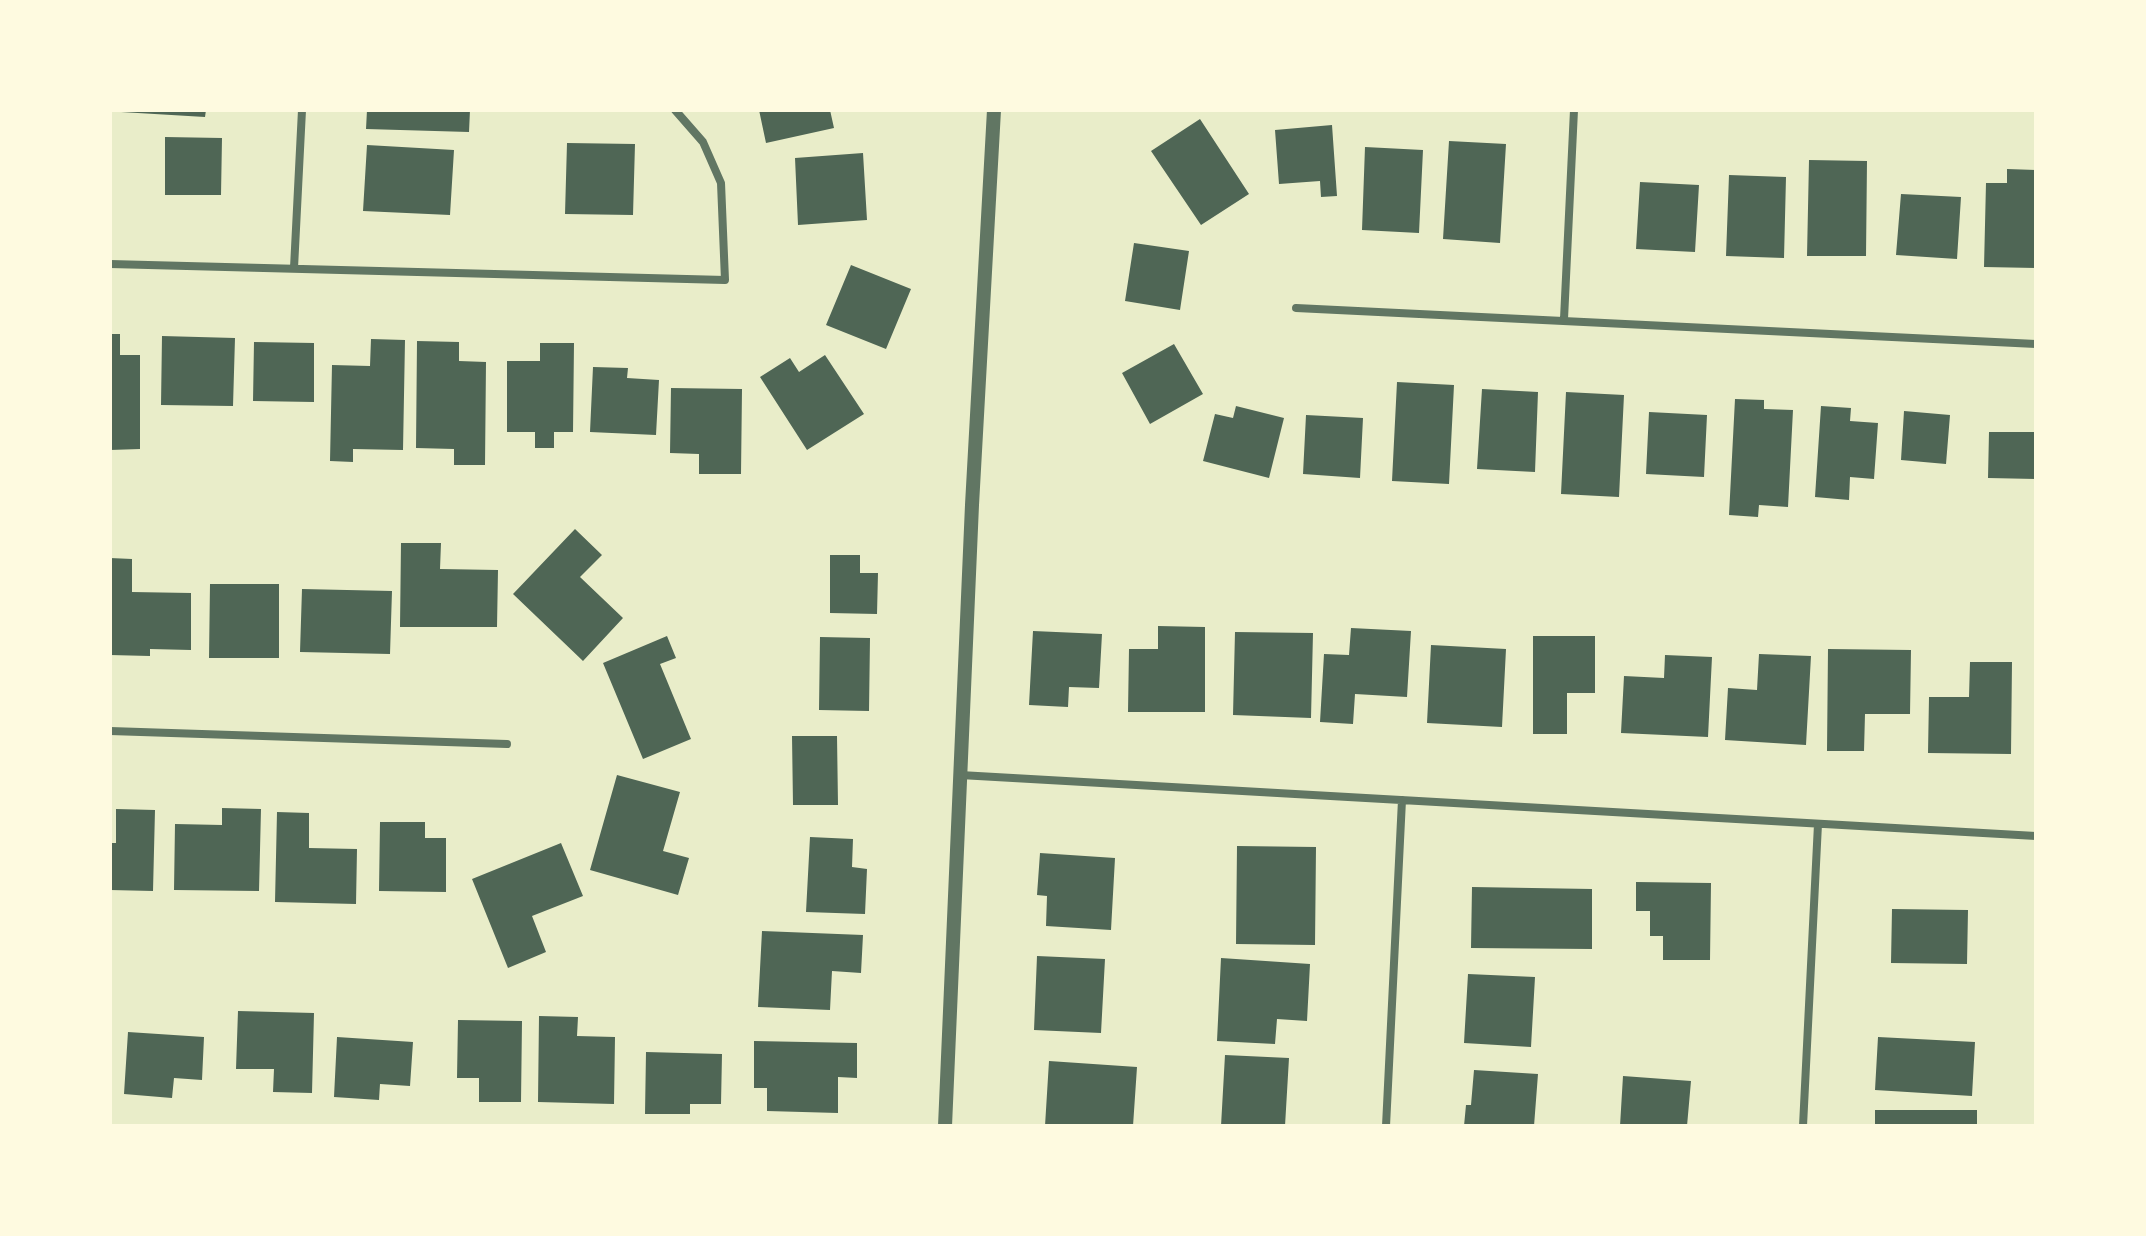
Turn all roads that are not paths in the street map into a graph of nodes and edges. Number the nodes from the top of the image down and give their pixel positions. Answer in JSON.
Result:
{"nodes":[{"id":1,"x":302,"y":110,"type":"edge"},
{"id":2,"x":675,"y":110,"type":"edge"},
{"id":3,"x":994,"y":110,"type":"edge"},
{"id":4,"x":1574,"y":110,"type":"edge"},
{"id":5,"x":110,"y":264,"type":"edge"},
{"id":6,"x":294,"y":268,"type":"junction"},
{"id":7,"x":1296,"y":308,"type":"dead end"},
{"id":8,"x":1564,"y":319,"type":"junction"},
{"id":9,"x":2036,"y":344,"type":"edge"},
{"id":10,"x":110,"y":731,"type":"edge"},
{"id":11,"x":507,"y":744,"type":"dead end"},
{"id":12,"x":960,"y":775,"type":"junction"},
{"id":13,"x":1402,"y":800,"type":"junction"},
{"id":14,"x":1818,"y":824,"type":"junction"},
{"id":15,"x":2036,"y":836,"type":"edge"},
{"id":16,"x":945,"y":1126,"type":"edge"},
{"id":17,"x":1386,"y":1126,"type":"edge"},
{"id":18,"x":1803,"y":1126,"type":"edge"}],
"edges":[{"from":1,"to":6,"type":"street"},
{"from":2,"to":6,"type":"street"},
{"from":3,"to":12,"type":"street"},
{"from":4,"to":8,"type":"street"},
{"from":5,"to":6,"type":"street"},
{"from":7,"to":8,"type":"street"},
{"from":8,"to":9,"type":"street"},
{"from":10,"to":11,"type":"street"},
{"from":12,"to":13,"type":"street"},
{"from":12,"to":16,"type":"street"},
{"from":13,"to":14,"type":"street"},
{"from":13,"to":17,"type":"street"},
{"from":14,"to":15,"type":"street"},
{"from":14,"to":18,"type":"street"}]}
